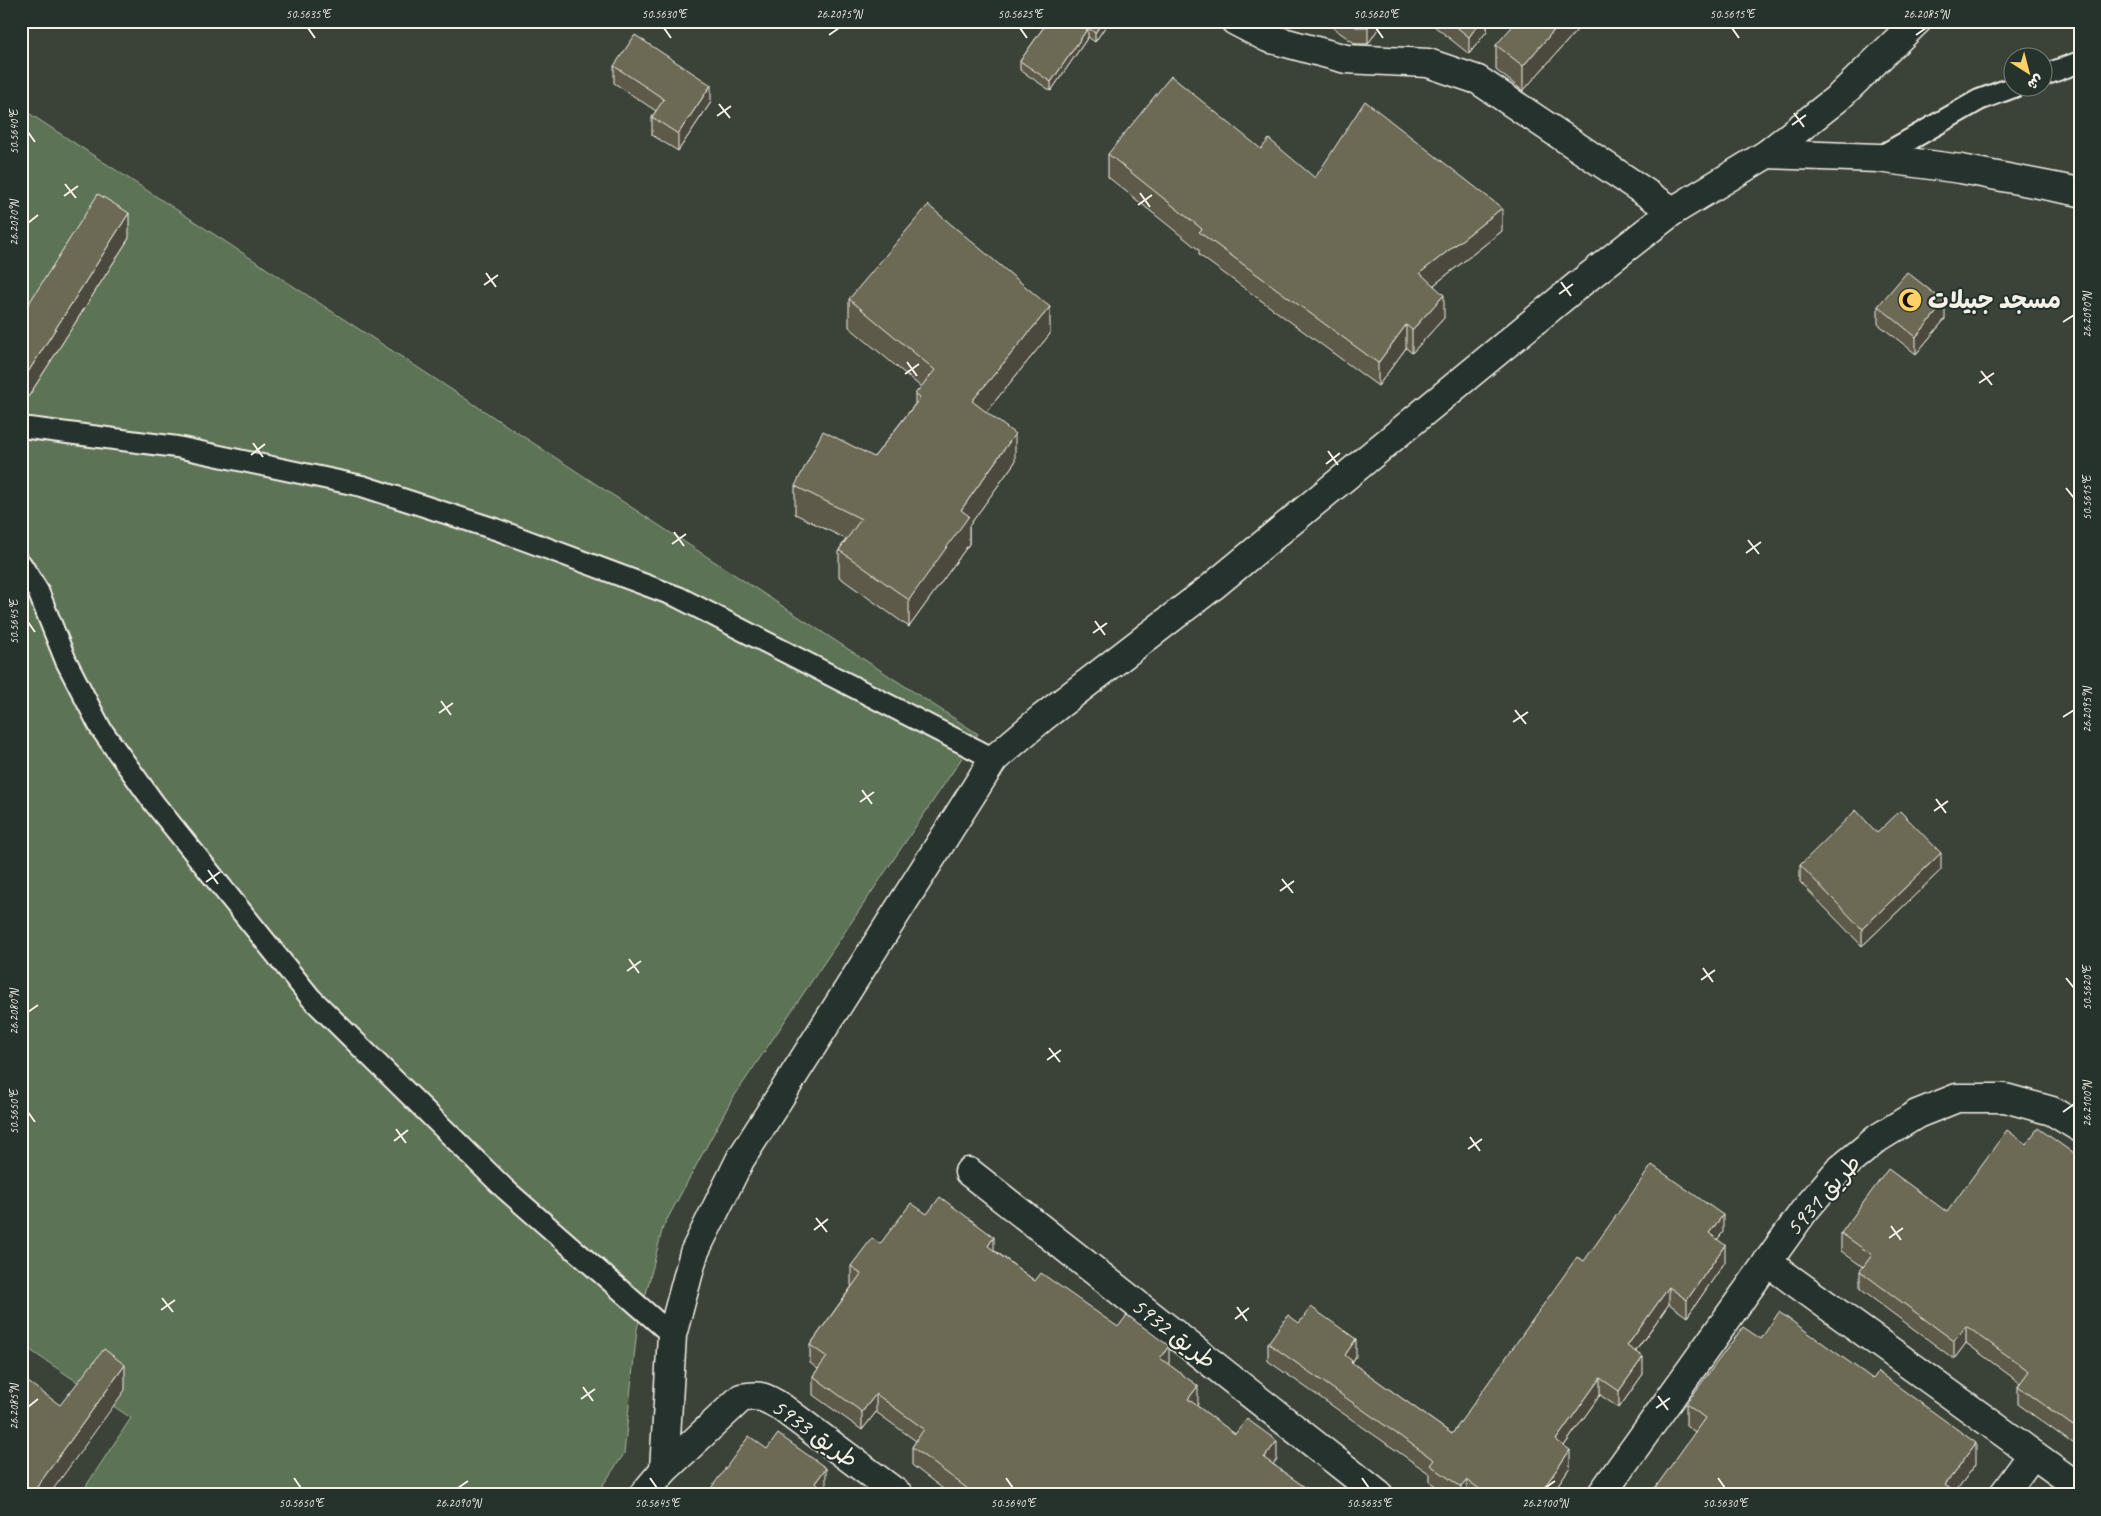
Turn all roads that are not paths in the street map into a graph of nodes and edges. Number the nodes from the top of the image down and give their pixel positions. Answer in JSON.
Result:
{"nodes":[{"id":1,"x":1235,"y":21,"type":"edge"},
{"id":2,"x":1917,"y":21,"type":"edge"},
{"id":3,"x":2080,"y":62,"type":"edge"},
{"id":4,"x":2054,"y":71,"type":"edge"},
{"id":5,"x":2004,"y":91,"type":"edge"},
{"id":6,"x":1767,"y":154,"type":"junction"},
{"id":7,"x":1878,"y":158,"type":"junction"},
{"id":8,"x":2080,"y":192,"type":"edge"},
{"id":9,"x":1673,"y":211,"type":"junction"},
{"id":10,"x":21,"y":427,"type":"edge"},
{"id":11,"x":21,"y":564,"type":"edge"},
{"id":12,"x":994,"y":759,"type":"junction"},
{"id":13,"x":2080,"y":1128,"type":"edge"},
{"id":14,"x":969,"y":1172,"type":"dead end"},
{"id":15,"x":1767,"y":1262,"type":"junction"},
{"id":16,"x":672,"y":1335,"type":"junction"},
{"id":17,"x":2032,"y":1455,"type":"junction"},
{"id":18,"x":664,"y":1470,"type":"junction"},
{"id":19,"x":2078,"y":1482,"type":"edge"},
{"id":20,"x":643,"y":1495,"type":"edge"},
{"id":21,"x":900,"y":1495,"type":"edge"},
{"id":22,"x":1379,"y":1495,"type":"edge"},
{"id":23,"x":1601,"y":1495,"type":"edge"},
{"id":24,"x":2003,"y":1495,"type":"edge"}],
"edges":[{"from":1,"to":9,"type":"street"},
{"from":2,"to":6,"type":"street"},
{"from":3,"to":4,"type":"lane"},
{"from":5,"to":7,"type":"lane"},
{"from":6,"to":7,"type":"street"},
{"from":6,"to":9,"type":"street"},
{"from":7,"to":8,"type":"street"},
{"from":9,"to":12,"type":"street"},
{"from":10,"to":12,"type":"lane"},
{"from":11,"to":16,"type":"lane"},
{"from":12,"to":16,"type":"street"},
{"from":13,"to":15,"type":"street","name":"طريق 5931"},
{"from":14,"to":22,"type":"street","name":"طريق 5932"},
{"from":15,"to":17,"type":"street"},
{"from":15,"to":23,"type":"street","name":"طريق 5931"},
{"from":16,"to":18,"type":"street"},
{"from":17,"to":19,"type":"street"},
{"from":17,"to":24,"type":"street"},
{"from":18,"to":20,"type":"street","name":"طريق 5933"},
{"from":18,"to":21,"type":"street","name":"طريق 5933"}]}
